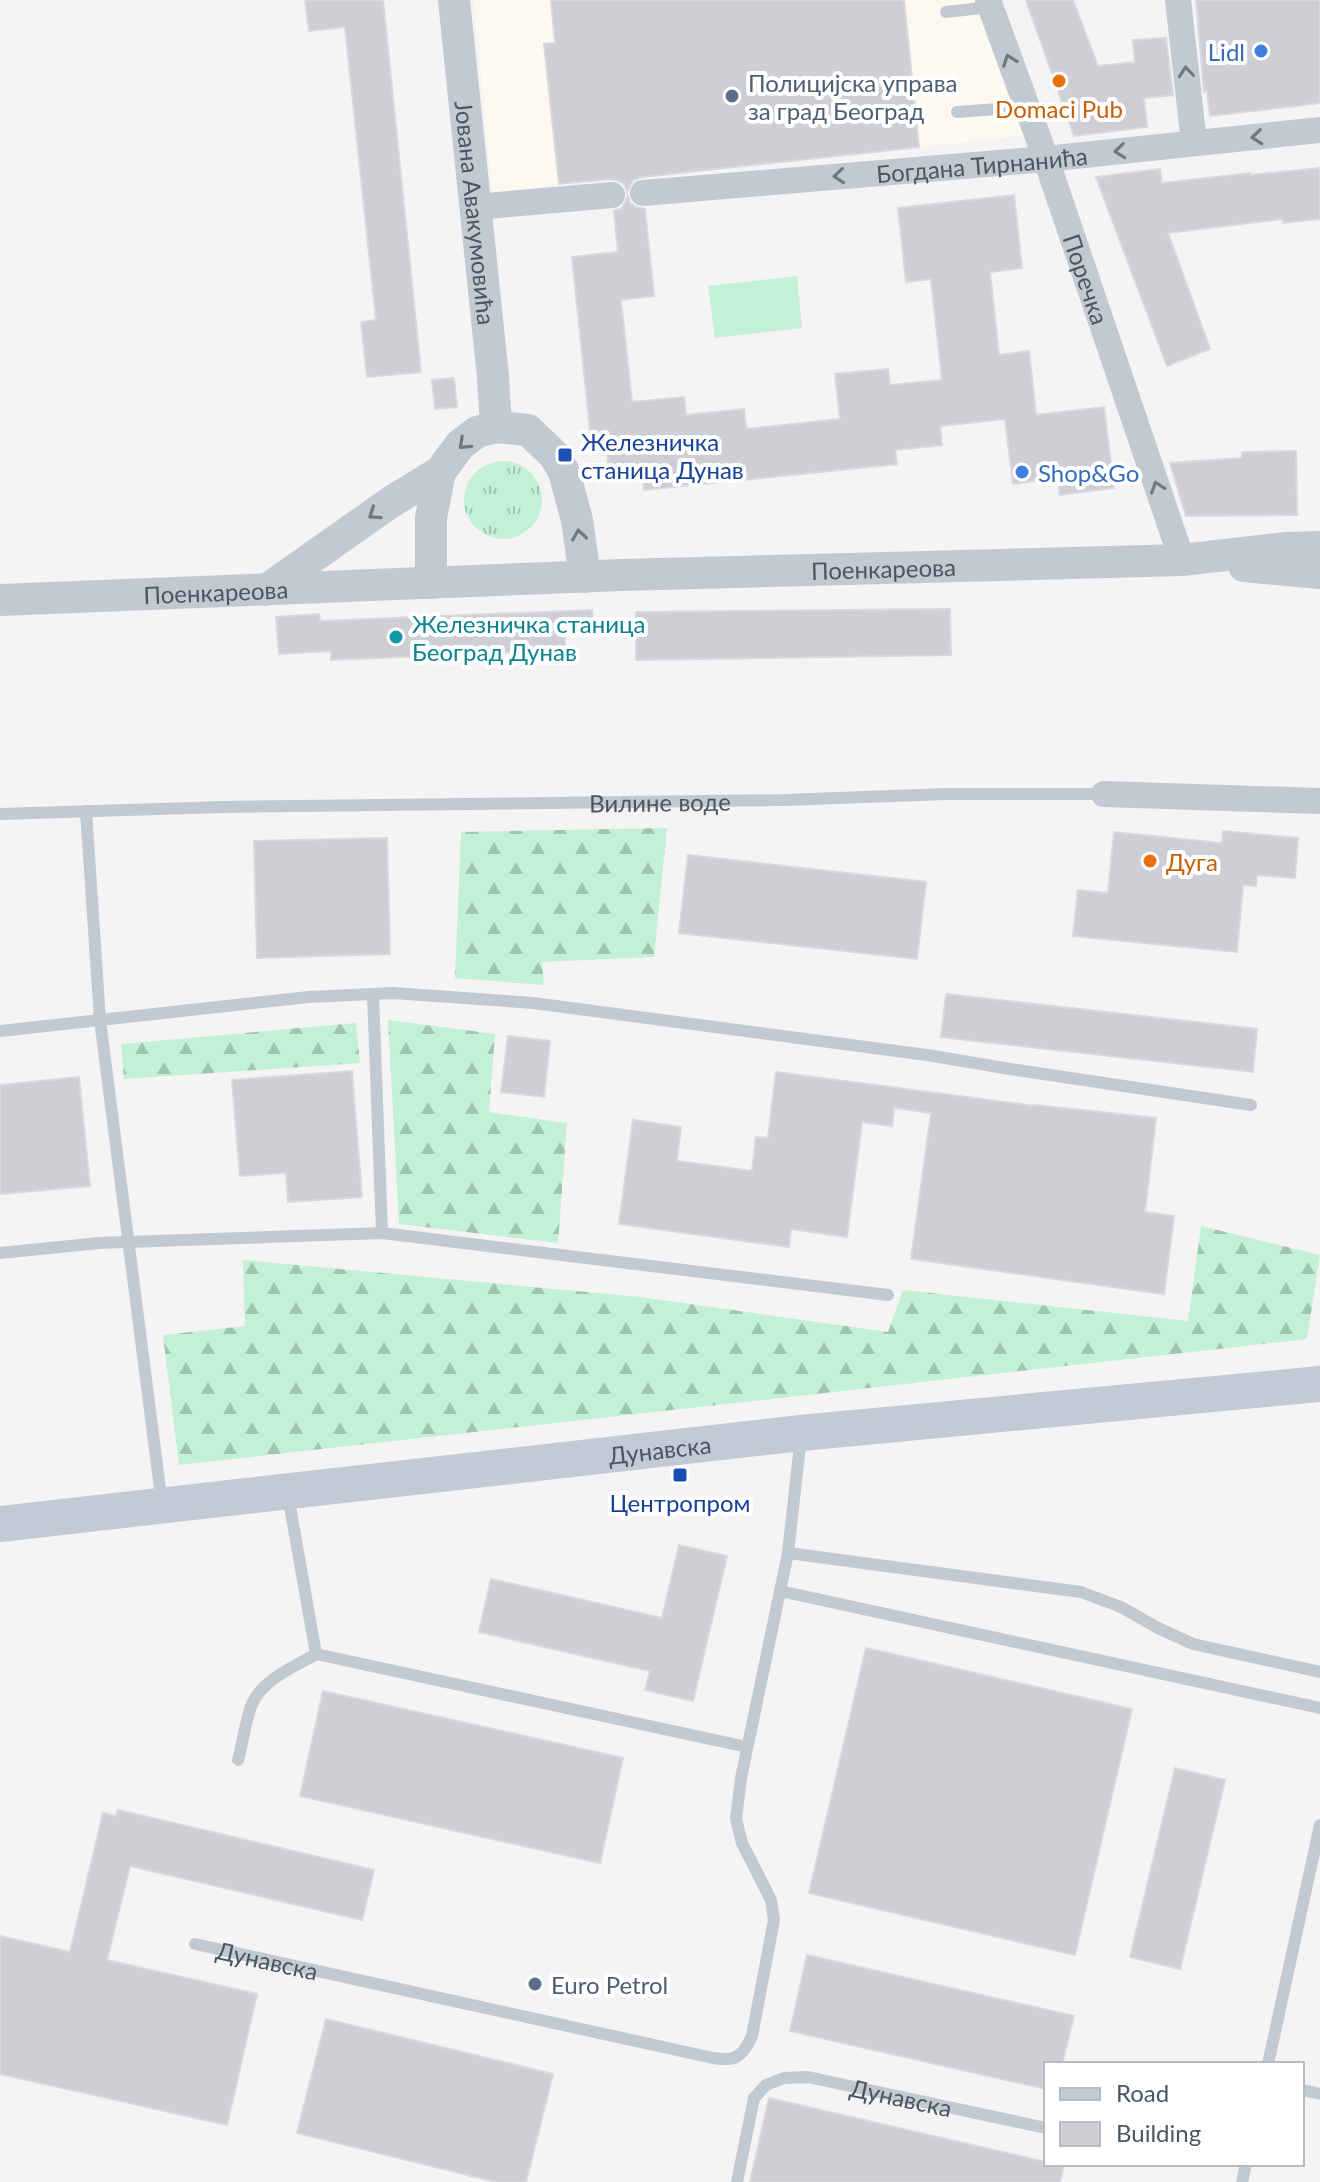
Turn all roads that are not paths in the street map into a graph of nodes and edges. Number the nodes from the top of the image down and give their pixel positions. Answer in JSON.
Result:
{"nodes":[{"id":1,"x":454,"y":0,"type":"edge"},
{"id":2,"x":1178,"y":0,"type":"edge"},
{"id":3,"x":989,"y":3,"type":"edge"},
{"id":4,"x":946,"y":12,"type":"dead end"},
{"id":5,"x":1025,"y":107,"type":"junction"},
{"id":6,"x":957,"y":112,"type":"dead end"},
{"id":7,"x":1320,"y":130,"type":"edge"},
{"id":8,"x":1194,"y":143,"type":"junction"},
{"id":9,"x":1037,"y":159,"type":"junction"},
{"id":10,"x":643,"y":193,"type":"dead end"},
{"id":11,"x":612,"y":195,"type":"dead end"},
{"id":12,"x":475,"y":207,"type":"junction"},
{"id":13,"x":496,"y":427,"type":"junction"},
{"id":14,"x":440,"y":472,"type":"junction"},
{"id":15,"x":1320,"y":547,"type":"edge"},
{"id":16,"x":1182,"y":560,"type":"junction"},
{"id":17,"x":1320,"y":573,"type":"edge"},
{"id":18,"x":585,"y":577,"type":"junction"},
{"id":19,"x":431,"y":583,"type":"junction"},
{"id":20,"x":266,"y":590,"type":"junction"},
{"id":21,"x":0,"y":600,"type":"edge"},
{"id":22,"x":1104,"y":794,"type":"joint"},
{"id":23,"x":1320,"y":801,"type":"edge"},
{"id":24,"x":86,"y":811,"type":"junction"},
{"id":25,"x":0,"y":814,"type":"edge"},
{"id":26,"x":373,"y":994,"type":"junction"},
{"id":27,"x":100,"y":1020,"type":"junction"},
{"id":28,"x":0,"y":1031,"type":"edge"},
{"id":29,"x":1251,"y":1105,"type":"dead end"},
{"id":30,"x":382,"y":1233,"type":"junction"},
{"id":31,"x":128,"y":1242,"type":"junction"},
{"id":32,"x":0,"y":1253,"type":"edge"},
{"id":33,"x":888,"y":1295,"type":"dead end"},
{"id":34,"x":1320,"y":1384,"type":"edge"},
{"id":35,"x":801,"y":1433,"type":"junction"},
{"id":36,"x":287,"y":1491,"type":"junction"},
{"id":37,"x":162,"y":1506,"type":"junction"},
{"id":38,"x":0,"y":1524,"type":"edge"},
{"id":39,"x":788,"y":1553,"type":"junction"},
{"id":40,"x":780,"y":1591,"type":"junction"},
{"id":41,"x":316,"y":1654,"type":"junction"},
{"id":42,"x":1320,"y":1672,"type":"edge"},
{"id":43,"x":1320,"y":1708,"type":"edge"},
{"id":44,"x":747,"y":1747,"type":"junction"},
{"id":45,"x":238,"y":1760,"type":"dead end"},
{"id":46,"x":1320,"y":1825,"type":"edge"},
{"id":47,"x":195,"y":1944,"type":"dead end"},
{"id":48,"x":1268,"y":2062,"type":"edge"},
{"id":49,"x":1044,"y":2128,"type":"edge"},
{"id":50,"x":737,"y":2182,"type":"edge"}],
"edges":[{"from":1,"to":12,"type":"street","name":"Јована Авакумовића"},
{"from":8,"to":2,"type":"street","one_way":true},
{"from":3,"to":4,"type":"lane"},
{"from":5,"to":3,"type":"street","name":"Поречка","one_way":true},
{"from":5,"to":6,"type":"lane"},
{"from":5,"to":9,"type":"street","name":"Поречка"},
{"from":7,"to":8,"type":"street","name":"Богдана Тирнанића","one_way":true},
{"from":8,"to":9,"type":"street","name":"Богдана Тирнанића","one_way":true},
{"from":9,"to":10,"type":"street","name":"Богдана Тирнанића","one_way":true},
{"from":16,"to":9,"type":"street","name":"Поречка","one_way":true},
{"from":11,"to":12,"type":"street"},
{"from":12,"to":13,"type":"street","name":"Јована Авакумовића"},
{"from":13,"to":14,"type":"street","one_way":true},
{"from":18,"to":13,"type":"street","one_way":true},
{"from":14,"to":19,"type":"street"},
{"from":14,"to":20,"type":"street","one_way":true},
{"from":15,"to":16,"type":"street","name":"Поенкареова"},
{"from":16,"to":17,"type":"street","name":"Поенкареова"},
{"from":16,"to":18,"type":"street","name":"Поенкареова"},
{"from":18,"to":19,"type":"street","name":"Поенкареова"},
{"from":19,"to":20,"type":"street","name":"Поенкареова"},
{"from":20,"to":21,"type":"street","name":"Поенкареова"},
{"from":22,"to":23,"type":"street","name":"Вилине воде"},
{"from":22,"to":24,"type":"lane","name":"Вилине воде"},
{"from":24,"to":25,"type":"lane","name":"Вилине воде"},
{"from":24,"to":27,"type":"lane"},
{"from":26,"to":27,"type":"lane"},
{"from":26,"to":29,"type":"lane"},
{"from":26,"to":30,"type":"lane"},
{"from":27,"to":28,"type":"lane"},
{"from":27,"to":31,"type":"lane"},
{"from":30,"to":31,"type":"lane"},
{"from":30,"to":33,"type":"lane"},
{"from":31,"to":32,"type":"lane"},
{"from":31,"to":37,"type":"lane"},
{"from":34,"to":35,"type":"main road","name":"Дунавска"},
{"from":35,"to":36,"type":"main road","name":"Дунавска"},
{"from":35,"to":39,"type":"lane"},
{"from":36,"to":37,"type":"main road","name":"Дунавска"},
{"from":36,"to":41,"type":"lane"},
{"from":37,"to":38,"type":"main road","name":"Дунавска"},
{"from":39,"to":40,"type":"lane"},
{"from":39,"to":42,"type":"lane"},
{"from":40,"to":43,"type":"lane"},
{"from":40,"to":44,"type":"lane"},
{"from":41,"to":44,"type":"lane"},
{"from":41,"to":45,"type":"lane"},
{"from":44,"to":47,"type":"lane","name":"Дунавска"},
{"from":46,"to":48,"type":"lane"},
{"from":49,"to":50,"type":"lane","name":"Дунавска"}]}
